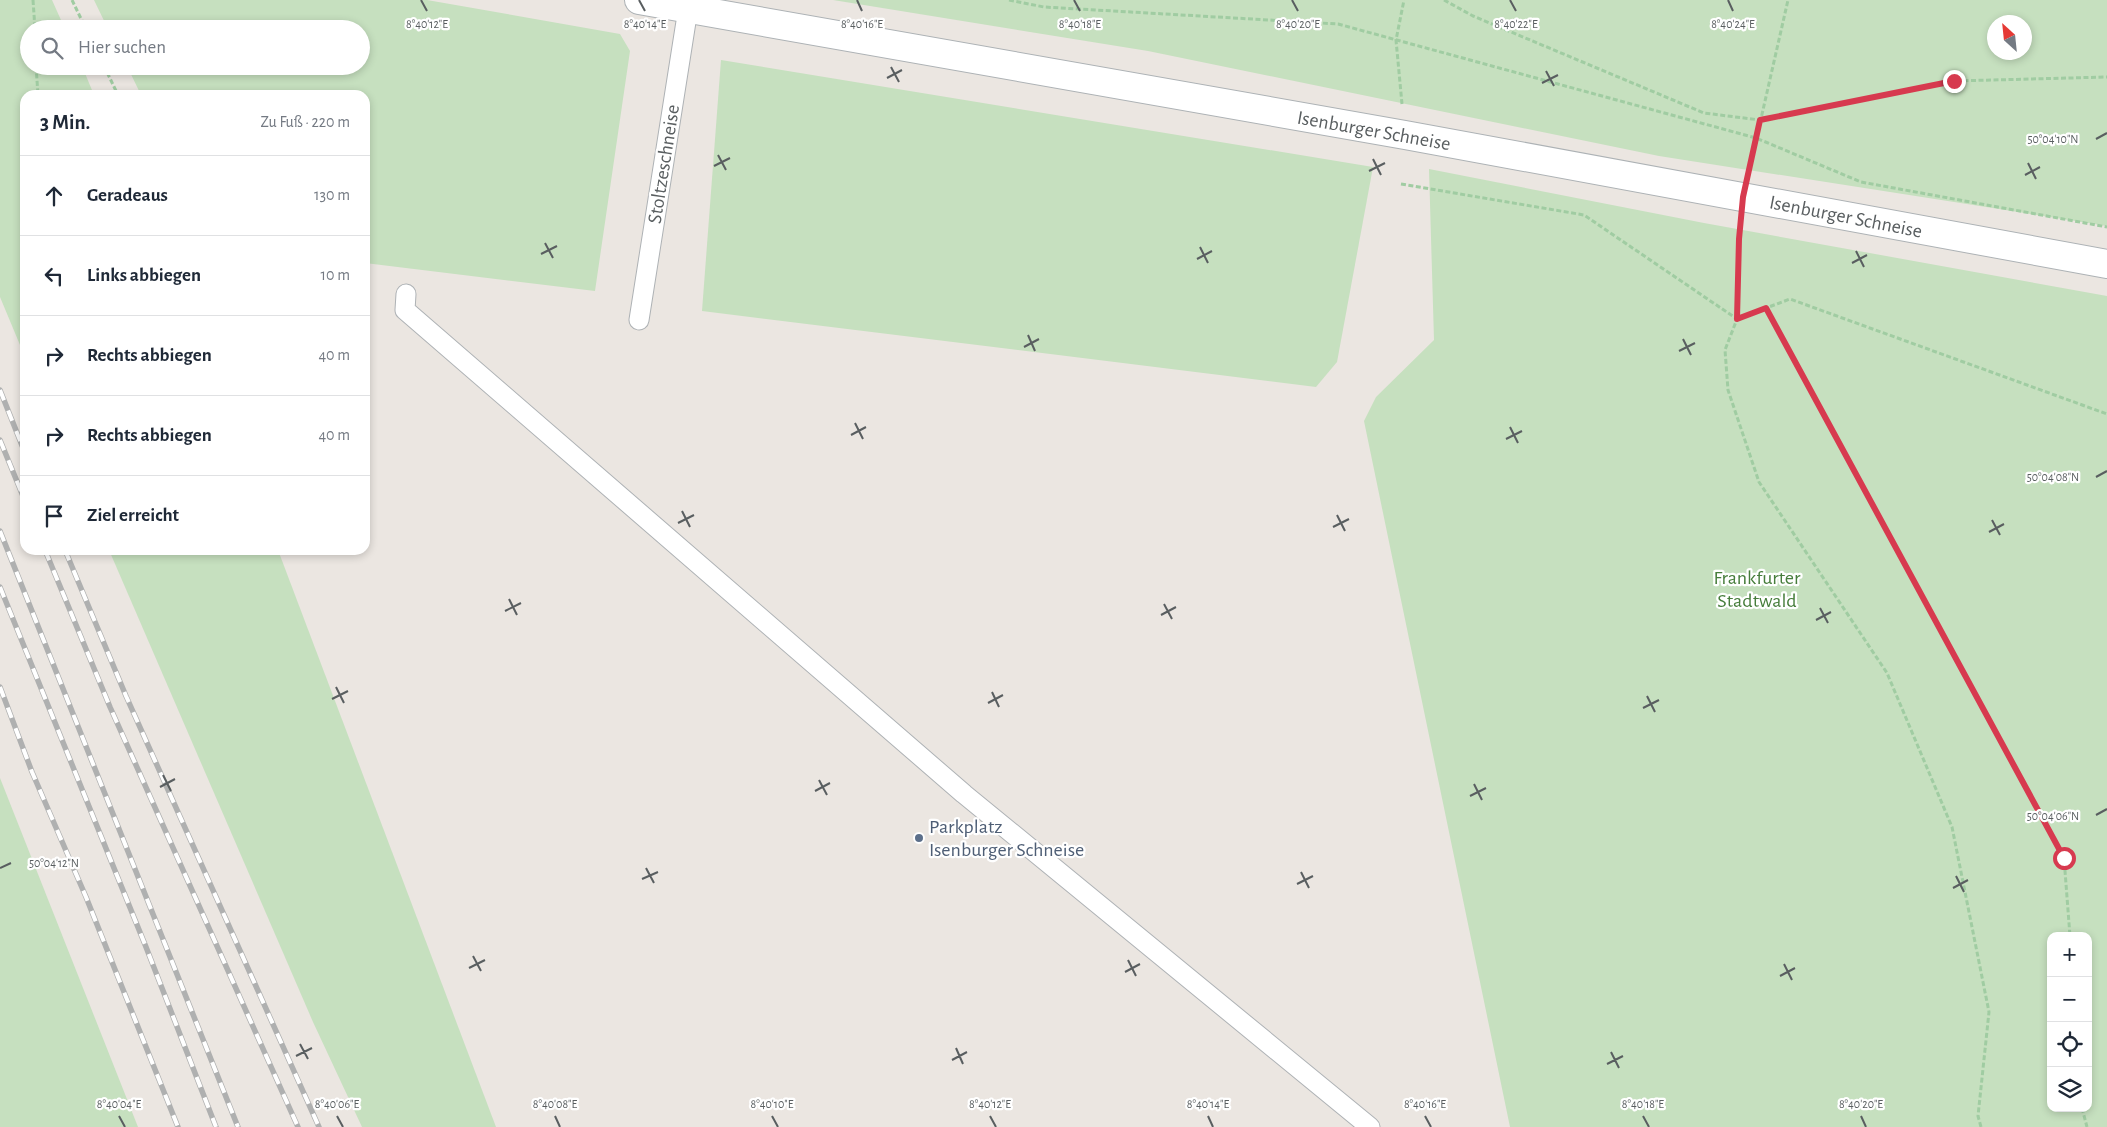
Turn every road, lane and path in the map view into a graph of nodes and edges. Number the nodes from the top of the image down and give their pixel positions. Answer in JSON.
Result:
{"nodes":[{"id":1,"x":33,"y":0,"type":"edge"},
{"id":2,"x":72,"y":0,"type":"edge"},
{"id":3,"x":639,"y":0,"type":"edge"},
{"id":4,"x":1009,"y":0,"type":"edge"},
{"id":5,"x":1404,"y":0,"type":"edge"},
{"id":6,"x":1444,"y":0,"type":"edge"},
{"id":7,"x":1788,"y":0,"type":"edge"},
{"id":8,"x":688,"y":8,"type":"junction"},
{"id":9,"x":34,"y":20,"type":"edge"},
{"id":10,"x":82,"y":20,"type":"edge"},
{"id":11,"x":1396,"y":40,"type":"junction"},
{"id":12,"x":37,"y":75,"type":"edge"},
{"id":13,"x":108,"y":75,"type":"edge"},
{"id":14,"x":2107,"y":77,"type":"edge"},
{"id":15,"x":38,"y":90,"type":"edge"},
{"id":16,"x":116,"y":90,"type":"edge"},
{"id":17,"x":1760,"y":120,"type":"junction"},
{"id":18,"x":1405,"y":135,"type":"junction"},
{"id":19,"x":1756,"y":138,"type":"junction"},
{"id":20,"x":1401,"y":184,"type":"dead end"},
{"id":21,"x":1743,"y":197,"type":"junction"},
{"id":22,"x":2107,"y":227,"type":"edge"},
{"id":23,"x":2107,"y":264,"type":"edge"},
{"id":24,"x":406,"y":294,"type":"dead end"},
{"id":25,"x":1766,"y":308,"type":"junction"},
{"id":26,"x":1737,"y":319,"type":"junction"},
{"id":27,"x":639,"y":320,"type":"dead end"},
{"id":28,"x":2107,"y":414,"type":"edge"},
{"id":29,"x":2070,"y":932,"type":"edge"},
{"id":30,"x":2083,"y":1112,"type":"edge"},
{"id":31,"x":1370,"y":1127,"type":"edge"},
{"id":32,"x":1981,"y":1127,"type":"edge"},
{"id":33,"x":2087,"y":1127,"type":"edge"}],
"edges":[{"from":1,"to":9,"type":"path"},
{"from":2,"to":10,"type":"path"},
{"from":3,"to":8,"type":"main road","name":"Isenburger Schneise"},
{"from":4,"to":11,"type":"path"},
{"from":5,"to":11,"type":"path"},
{"from":6,"to":17,"type":"path"},
{"from":7,"to":17,"type":"path"},
{"from":8,"to":18,"type":"main road","name":"Isenburger Schneise"},
{"from":8,"to":27,"type":"lane","name":"Stoltzeschneise"},
{"from":11,"to":18,"type":"path"},
{"from":11,"to":19,"type":"path"},
{"from":12,"to":15,"type":"path"},
{"from":13,"to":16,"type":"path"},
{"from":14,"to":17,"type":"path"},
{"from":17,"to":19,"type":"path"},
{"from":18,"to":21,"type":"main road","name":"Isenburger Schneise"},
{"from":19,"to":21,"type":"path"},
{"from":19,"to":22,"type":"path"},
{"from":20,"to":26,"type":"path"},
{"from":21,"to":23,"type":"main road","name":"Isenburger Schneise"},
{"from":21,"to":26,"type":"path"},
{"from":24,"to":31,"type":"lane"},
{"from":25,"to":26,"type":"path"},
{"from":25,"to":28,"type":"path"},
{"from":25,"to":29,"type":"path"},
{"from":26,"to":32,"type":"path"},
{"from":30,"to":33,"type":"path"}]}
